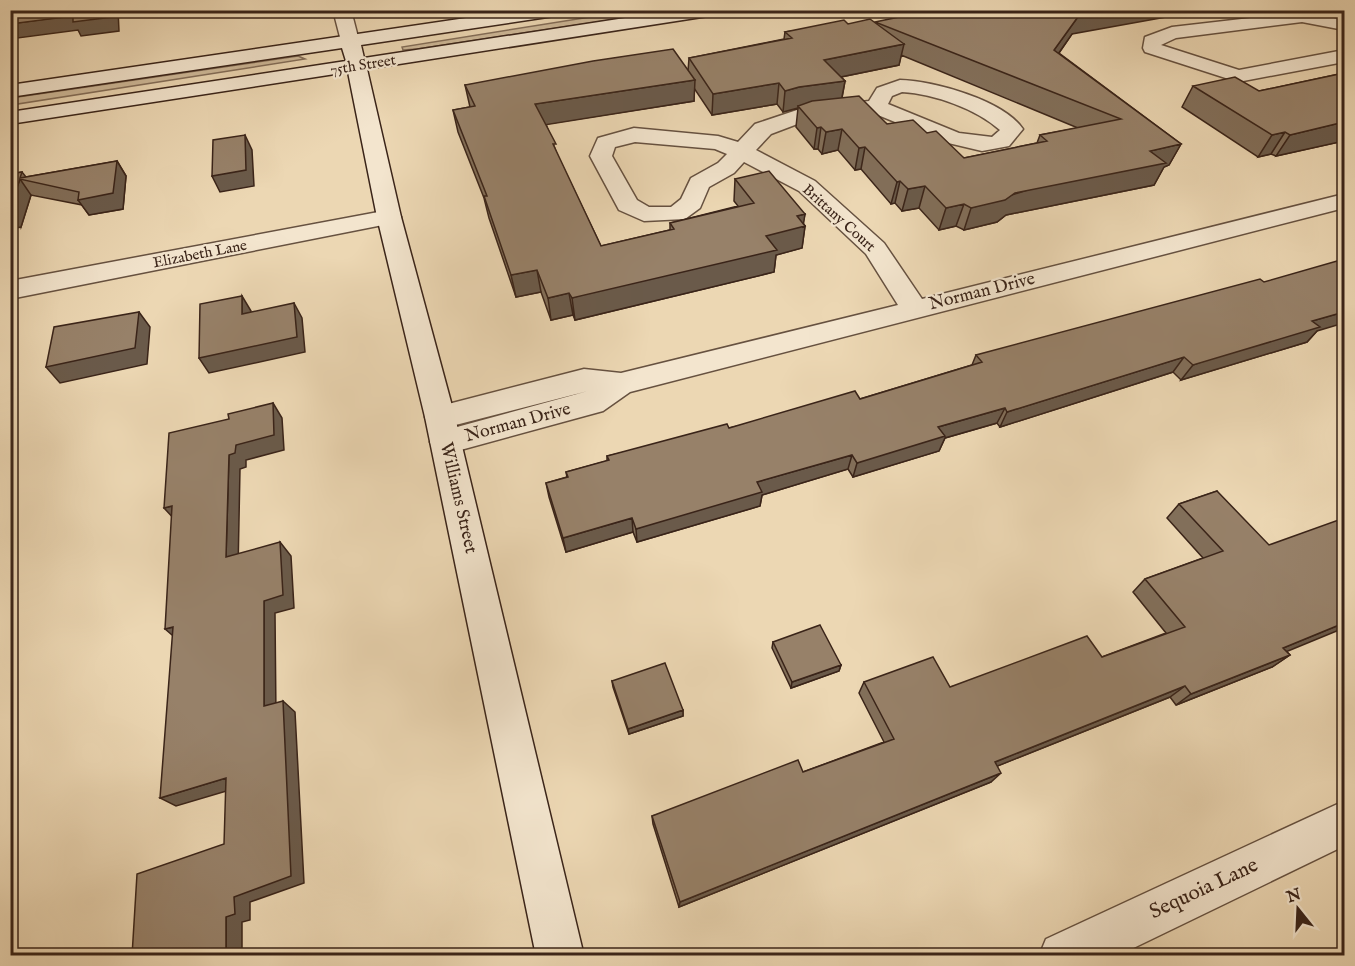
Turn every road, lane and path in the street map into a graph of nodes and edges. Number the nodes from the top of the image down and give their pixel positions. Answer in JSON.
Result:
{"nodes":[{"id":1,"x":342,"y":10,"type":"edge"},
{"id":2,"x":561,"y":10,"type":"edge"},
{"id":3,"x":715,"y":10,"type":"edge"},
{"id":4,"x":1344,"y":25,"type":"edge"},
{"id":5,"x":353,"y":54,"type":"junction"},
{"id":6,"x":1344,"y":56,"type":"edge"},
{"id":7,"x":10,"y":92,"type":"edge"},
{"id":8,"x":876,"y":106,"type":"junction"},
{"id":9,"x":10,"y":118,"type":"edge"},
{"id":10,"x":741,"y":151,"type":"junction"},
{"id":11,"x":1344,"y":201,"type":"edge"},
{"id":12,"x":389,"y":217,"type":"junction"},
{"id":13,"x":10,"y":290,"type":"edge"},
{"id":14,"x":914,"y":309,"type":"junction"},
{"id":15,"x":443,"y":430,"type":"junction"},
{"id":16,"x":1344,"y":823,"type":"edge"},
{"id":17,"x":560,"y":956,"type":"edge"},
{"id":18,"x":1063,"y":956,"type":"edge"}],
"edges":[{"from":1,"to":5,"type":"street","name":"Williams Street"},
{"from":2,"to":5,"type":"street","name":"75th Street"},
{"from":3,"to":5,"type":"street","name":"75th Street"},
{"from":4,"to":6,"type":"street"},
{"from":5,"to":7,"type":"street","name":"75th Street"},
{"from":5,"to":9,"type":"street","name":"75th Street"},
{"from":5,"to":12,"type":"street","name":"Williams Street"},
{"from":8,"to":8,"type":"street"},
{"from":8,"to":10,"type":"street"},
{"from":10,"to":10,"type":"street","name":"Brittany Court"},
{"from":10,"to":14,"type":"street","name":"Brittany Court"},
{"from":11,"to":14,"type":"street","name":"Norman Drive"},
{"from":12,"to":13,"type":"street","name":"Elizabeth Lane"},
{"from":12,"to":15,"type":"street","name":"Williams Street"},
{"from":14,"to":15,"type":"street","name":"Norman Drive"},
{"from":15,"to":17,"type":"street","name":"Williams Street"},
{"from":16,"to":18,"type":"street","name":"Sequoia Lane"}]}
